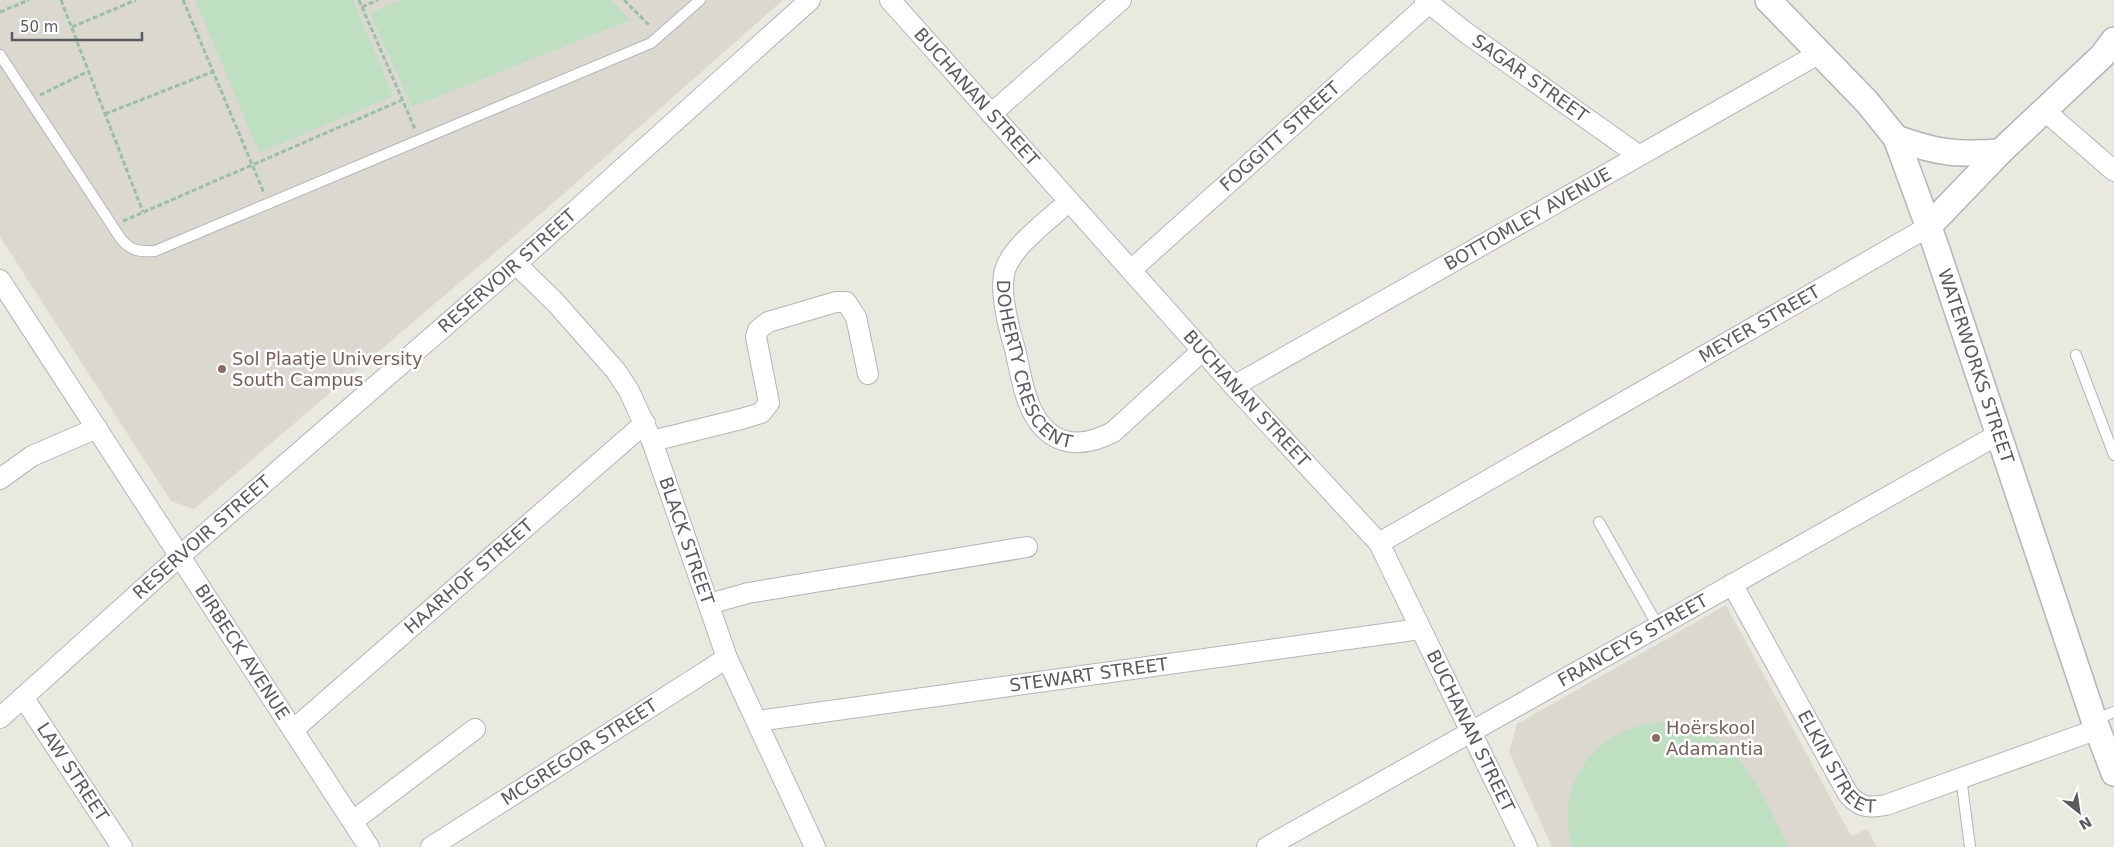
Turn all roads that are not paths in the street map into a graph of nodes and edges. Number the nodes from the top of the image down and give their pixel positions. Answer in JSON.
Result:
{"nodes":[{"id":1,"x":700,"y":0,"type":"edge"},
{"id":2,"x":810,"y":0,"type":"edge"},
{"id":3,"x":890,"y":0,"type":"edge"},
{"id":4,"x":1121,"y":0,"type":"edge"},
{"id":5,"x":1768,"y":0,"type":"edge"},
{"id":6,"x":1426,"y":2,"type":"edge"},
{"id":7,"x":2110,"y":48,"type":"edge"},
{"id":8,"x":1820,"y":53,"type":"junction"},
{"id":9,"x":0,"y":55,"type":"edge"},
{"id":10,"x":2045,"y":111,"type":"junction"},
{"id":11,"x":991,"y":114,"type":"junction"},
{"id":12,"x":1896,"y":138,"type":"junction"},
{"id":13,"x":2000,"y":152,"type":"junction"},
{"id":14,"x":1638,"y":155,"type":"junction"},
{"id":15,"x":2114,"y":171,"type":"edge"},
{"id":16,"x":1069,"y":201,"type":"junction"},
{"id":17,"x":1928,"y":227,"type":"junction"},
{"id":18,"x":516,"y":264,"type":"junction"},
{"id":19,"x":1131,"y":270,"type":"junction"},
{"id":20,"x":0,"y":280,"type":"edge"},
{"id":21,"x":1203,"y":350,"type":"junction"},
{"id":22,"x":2076,"y":355,"type":"dead end"},
{"id":23,"x":868,"y":374,"type":"dead end"},
{"id":24,"x":1234,"y":386,"type":"junction"},
{"id":25,"x":645,"y":423,"type":"junction"},
{"id":26,"x":97,"y":428,"type":"junction"},
{"id":27,"x":1999,"y":434,"type":"junction"},
{"id":28,"x":652,"y":442,"type":"junction"},
{"id":29,"x":2114,"y":454,"type":"edge"},
{"id":30,"x":0,"y":480,"type":"edge"},
{"id":31,"x":1599,"y":522,"type":"dead end"},
{"id":32,"x":1379,"y":543,"type":"junction"},
{"id":33,"x":1027,"y":547,"type":"dead end"},
{"id":34,"x":180,"y":556,"type":"junction"},
{"id":35,"x":1732,"y":584,"type":"junction"},
{"id":36,"x":709,"y":604,"type":"junction"},
{"id":37,"x":1658,"y":626,"type":"junction"},
{"id":38,"x":1420,"y":629,"type":"junction"},
{"id":39,"x":727,"y":658,"type":"junction"},
{"id":40,"x":23,"y":697,"type":"junction"},
{"id":41,"x":0,"y":718,"type":"edge"},
{"id":42,"x":757,"y":721,"type":"junction"},
{"id":43,"x":2102,"y":721,"type":"edge"},
{"id":44,"x":294,"y":729,"type":"junction"},
{"id":45,"x":475,"y":730,"type":"dead end"},
{"id":46,"x":1472,"y":733,"type":"junction"},
{"id":47,"x":2114,"y":773,"type":"edge"},
{"id":48,"x":1961,"y":777,"type":"junction"},
{"id":49,"x":353,"y":821,"type":"junction"},
{"id":50,"x":122,"y":847,"type":"edge"},
{"id":51,"x":369,"y":847,"type":"edge"},
{"id":52,"x":431,"y":847,"type":"edge"},
{"id":53,"x":815,"y":847,"type":"edge"},
{"id":54,"x":1267,"y":847,"type":"edge"},
{"id":55,"x":1527,"y":847,"type":"edge"},
{"id":56,"x":1970,"y":847,"type":"edge"}],
"edges":[{"from":1,"to":9,"type":"lane"},
{"from":2,"to":18,"type":"street","name":"RESERVOIR STREET"},
{"from":3,"to":11,"type":"street","name":"BUCHANAN STREET"},
{"from":4,"to":11,"type":"street"},
{"from":5,"to":8,"type":"street","name":"WATERWORKS STREET"},
{"from":6,"to":14,"type":"street","name":"SAGAR STREET"},
{"from":6,"to":19,"type":"street","name":"FOGGITT STREET"},
{"from":7,"to":10,"type":"street","name":"MEYER STREET"},
{"from":8,"to":12,"type":"street","name":"WATERWORKS STREET"},
{"from":8,"to":14,"type":"street","name":"BOTTOMLEY AVENUE"},
{"from":10,"to":13,"type":"street","name":"MEYER STREET"},
{"from":10,"to":15,"type":"street"},
{"from":11,"to":16,"type":"street","name":"BUCHANAN STREET"},
{"from":12,"to":13,"type":"street"},
{"from":12,"to":17,"type":"street","name":"WATERWORKS STREET"},
{"from":13,"to":17,"type":"street","name":"MEYER STREET"},
{"from":14,"to":24,"type":"street","name":"BOTTOMLEY AVENUE"},
{"from":16,"to":19,"type":"street","name":"BUCHANAN STREET"},
{"from":16,"to":21,"type":"street","name":"DOHERTY CRESCENT"},
{"from":17,"to":27,"type":"street","name":"WATERWORKS STREET"},
{"from":17,"to":32,"type":"street","name":"MEYER STREET"},
{"from":18,"to":25,"type":"street","name":"BLACK STREET"},
{"from":18,"to":34,"type":"street","name":"RESERVOIR STREET"},
{"from":19,"to":21,"type":"street","name":"BUCHANAN STREET"},
{"from":20,"to":26,"type":"street","name":"BIRBECK AVENUE"},
{"from":21,"to":24,"type":"street","name":"BUCHANAN STREET"},
{"from":22,"to":29,"type":"lane"},
{"from":23,"to":28,"type":"street"},
{"from":24,"to":32,"type":"street","name":"BUCHANAN STREET"},
{"from":25,"to":28,"type":"street","name":"BLACK STREET"},
{"from":25,"to":44,"type":"street","name":"HAARHOF STREET"},
{"from":26,"to":30,"type":"street"},
{"from":26,"to":34,"type":"street","name":"BIRBECK AVENUE"},
{"from":27,"to":35,"type":"street","name":"FRANCEYS STREET"},
{"from":27,"to":43,"type":"street","name":"WATERWORKS STREET"},
{"from":28,"to":36,"type":"street","name":"BLACK STREET"},
{"from":31,"to":37,"type":"lane"},
{"from":32,"to":38,"type":"street","name":"BUCHANAN STREET"},
{"from":33,"to":36,"type":"street"},
{"from":34,"to":40,"type":"street","name":"RESERVOIR STREET"},
{"from":34,"to":44,"type":"street","name":"BIRBECK AVENUE"},
{"from":35,"to":37,"type":"street","name":"FRANCEYS STREET"},
{"from":35,"to":48,"type":"street","name":"ELKIN STREET"},
{"from":36,"to":39,"type":"street","name":"BLACK STREET"},
{"from":37,"to":46,"type":"street","name":"FRANCEYS STREET"},
{"from":38,"to":42,"type":"street","name":"STEWART STREET"},
{"from":38,"to":46,"type":"street","name":"BUCHANAN STREET"},
{"from":39,"to":42,"type":"street","name":"BLACK STREET"},
{"from":39,"to":52,"type":"street","name":"MCGREGOR STREET"},
{"from":40,"to":41,"type":"street","name":"RESERVOIR STREET"},
{"from":40,"to":50,"type":"street","name":"LAW STREET"},
{"from":42,"to":53,"type":"street","name":"BLACK STREET"},
{"from":43,"to":47,"type":"street","name":"WATERWORKS STREET"},
{"from":43,"to":48,"type":"street","name":"ELKIN STREET"},
{"from":44,"to":49,"type":"street","name":"BIRBECK AVENUE"},
{"from":45,"to":49,"type":"street"},
{"from":46,"to":54,"type":"street","name":"FRANCEYS STREET"},
{"from":46,"to":55,"type":"street","name":"BUCHANAN STREET"},
{"from":48,"to":56,"type":"lane"},
{"from":49,"to":51,"type":"street","name":"BIRBECK AVENUE"}]}
